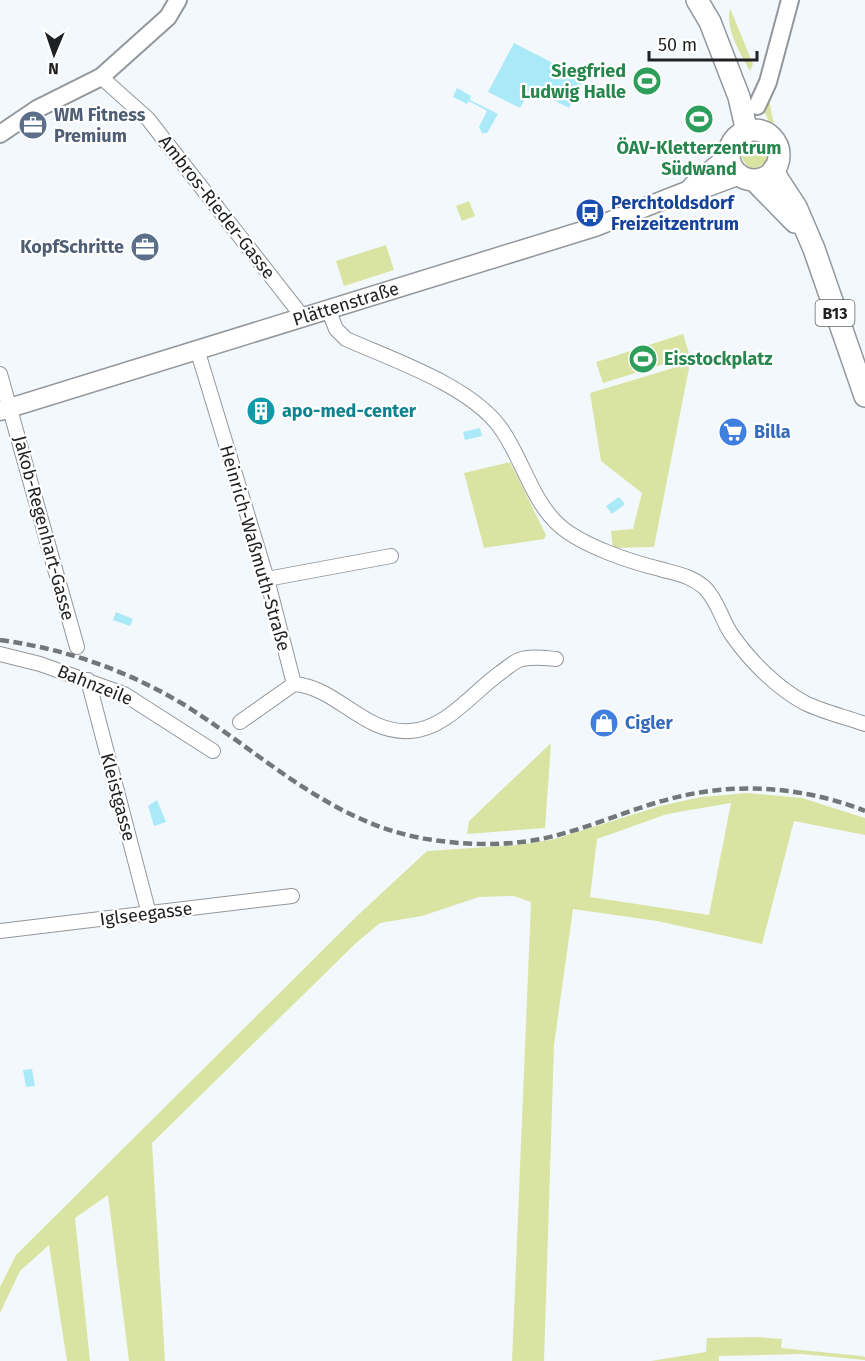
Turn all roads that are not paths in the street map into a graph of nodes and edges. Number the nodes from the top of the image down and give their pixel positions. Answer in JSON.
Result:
{"nodes":[{"id":1,"x":178,"y":0,"type":"edge"},
{"id":2,"x":697,"y":0,"type":"edge"},
{"id":3,"x":790,"y":0,"type":"edge"},
{"id":4,"x":710,"y":21,"type":"junction"},
{"id":5,"x":101,"y":77,"type":"junction"},
{"id":6,"x":757,"y":106,"type":"junction"},
{"id":7,"x":755,"y":132,"type":"junction"},
{"id":8,"x":0,"y":134,"type":"edge"},
{"id":9,"x":730,"y":154,"type":"junction"},
{"id":10,"x":774,"y":169,"type":"junction"},
{"id":11,"x":747,"y":177,"type":"junction"},
{"id":12,"x":689,"y":190,"type":"junction"},
{"id":13,"x":804,"y":230,"type":"junction"},
{"id":14,"x":328,"y":309,"type":"junction"},
{"id":15,"x":302,"y":316,"type":"junction"},
{"id":16,"x":197,"y":349,"type":"junction"},
{"id":17,"x":0,"y":374,"type":"edge"},
{"id":18,"x":865,"y":396,"type":"edge"},
{"id":19,"x":5,"y":409,"type":"edge"},
{"id":20,"x":391,"y":556,"type":"dead end"},
{"id":21,"x":267,"y":579,"type":"junction"},
{"id":22,"x":77,"y":647,"type":"dead end"},
{"id":23,"x":0,"y":654,"type":"edge"},
{"id":24,"x":556,"y":658,"type":"dead end"},
{"id":25,"x":88,"y":680,"type":"junction"},
{"id":26,"x":294,"y":684,"type":"junction"},
{"id":27,"x":240,"y":722,"type":"dead end"},
{"id":28,"x":865,"y":724,"type":"edge"},
{"id":29,"x":213,"y":751,"type":"dead end"},
{"id":30,"x":292,"y":897,"type":"dead end"},
{"id":31,"x":149,"y":914,"type":"junction"},
{"id":32,"x":0,"y":932,"type":"edge"}],
"edges":[{"from":1,"to":5,"type":"street"},
{"from":2,"to":4,"type":"main road","number":"B13"},
{"from":3,"to":6,"type":"street"},
{"from":4,"to":6,"type":"main road","number":"B13"},
{"from":4,"to":7,"type":"main road","number":"B13"},
{"from":5,"to":8,"type":"street"},
{"from":5,"to":15,"type":"street","name":"Ambros-Rieder-Gasse"},
{"from":6,"to":7,"type":"main road","number":"B13"},
{"from":7,"to":9,"type":"main road"},
{"from":7,"to":10,"type":"main road","number":"B13"},
{"from":9,"to":11,"type":"main road","number":"B13"},
{"from":9,"to":12,"type":"main road","name":"Plättenstraße"},
{"from":10,"to":11,"type":"main road"},
{"from":10,"to":13,"type":"main road","number":"B13"},
{"from":11,"to":12,"type":"main road","name":"Plättenstraße"},
{"from":11,"to":13,"type":"main road","number":"B13"},
{"from":12,"to":14,"type":"main road","name":"Plättenstraße"},
{"from":13,"to":18,"type":"main road","number":"B13"},
{"from":14,"to":15,"type":"main road","name":"Plättenstraße"},
{"from":14,"to":28,"type":"street"},
{"from":15,"to":16,"type":"main road","name":"Plättenstraße"},
{"from":16,"to":19,"type":"main road","name":"Plättenstraße"},
{"from":16,"to":21,"type":"street","name":"Heinrich-Waßmuth-Straße"},
{"from":17,"to":19,"type":"street","name":"Jakob-Regenhart-Gasse"},
{"from":19,"to":22,"type":"street","name":"Jakob-Regenhart-Gasse"},
{"from":20,"to":21,"type":"street"},
{"from":21,"to":26,"type":"street","name":"Heinrich-Waßmuth-Straße"},
{"from":23,"to":25,"type":"street","name":"Bahnzeile"},
{"from":24,"to":26,"type":"street"},
{"from":25,"to":29,"type":"street","name":"Bahnzeile"},
{"from":25,"to":31,"type":"street","name":"Kleistgasse"},
{"from":26,"to":27,"type":"street"},
{"from":30,"to":31,"type":"street","name":"Iglseegasse"},
{"from":31,"to":32,"type":"street","name":"Iglseegasse"}]}
